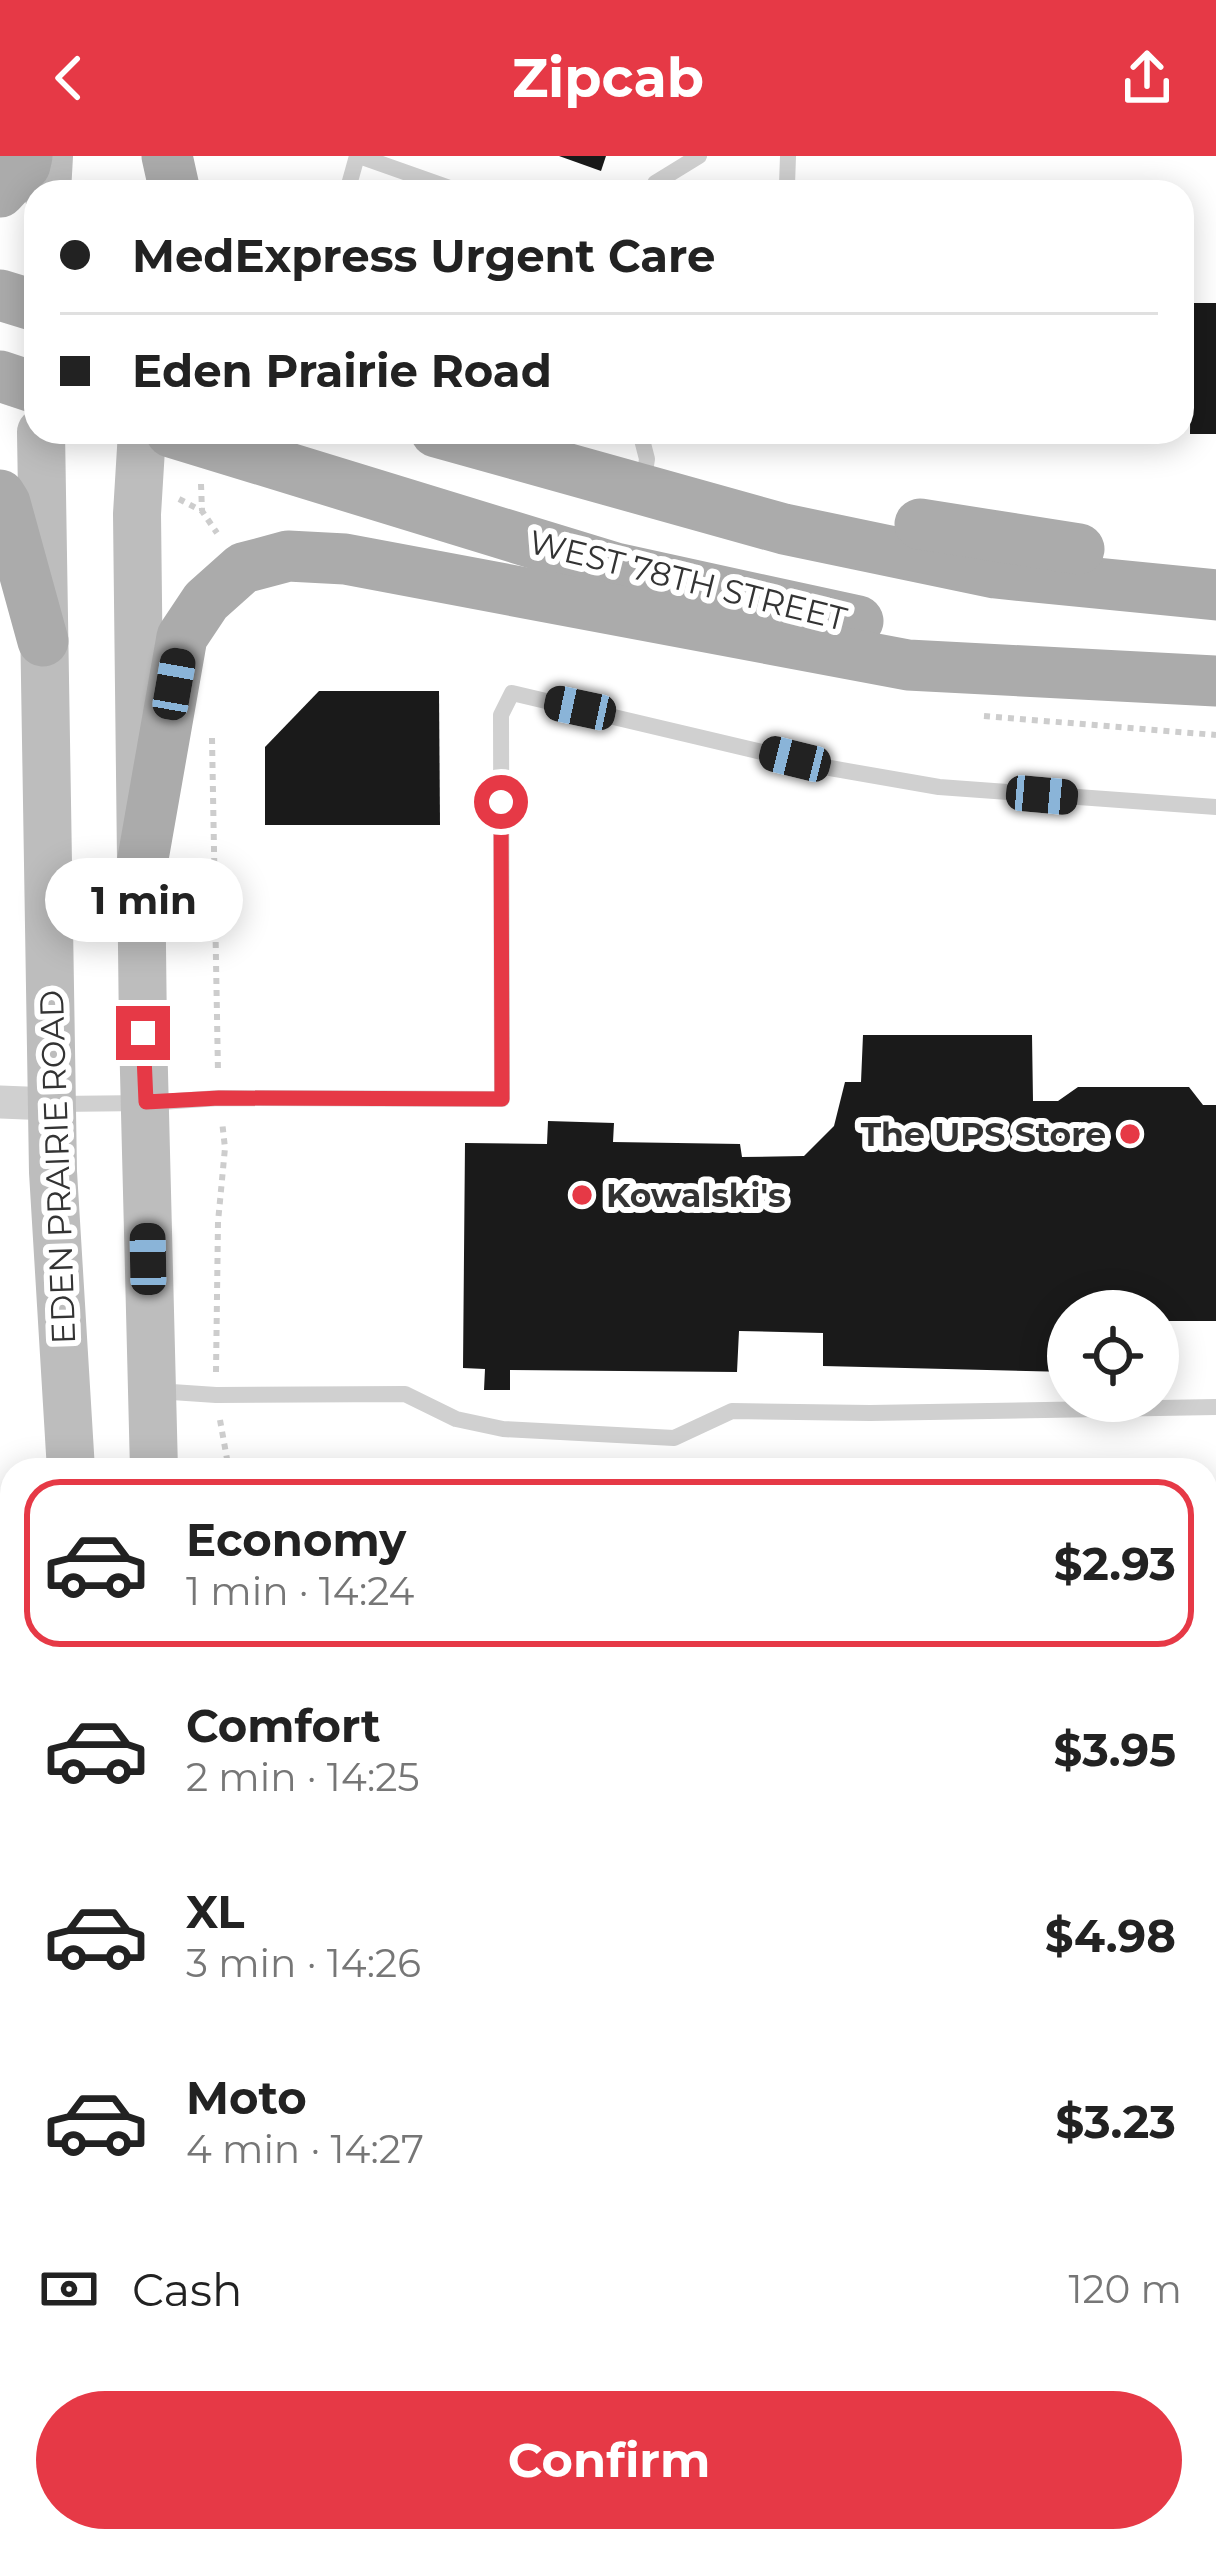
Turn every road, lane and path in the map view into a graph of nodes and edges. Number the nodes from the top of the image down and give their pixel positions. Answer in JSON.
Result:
{"nodes":[{"id":1,"x":27,"y":156,"type":"edge"},
{"id":2,"x":358,"y":156,"type":"edge"},
{"id":3,"x":698,"y":156,"type":"edge"},
{"id":4,"x":427,"y":180,"type":"edge"},
{"id":5,"x":661,"y":180,"type":"edge"},
{"id":6,"x":0,"y":192,"type":"edge"},
{"id":7,"x":41,"y":444,"type":"edge"},
{"id":8,"x":141,"y":444,"type":"edge"},
{"id":9,"x":210,"y":444,"type":"edge"},
{"id":10,"x":522,"y":444,"type":"edge"},
{"id":11,"x":584,"y":444,"type":"edge"},
{"id":12,"x":643,"y":461,"type":"edge"},
{"id":13,"x":0,"y":495,"type":"edge"},
{"id":14,"x":1216,"y":571,"type":"edge"},
{"id":15,"x":1216,"y":595,"type":"edge"},
{"id":16,"x":43,"y":641,"type":"junction"},
{"id":17,"x":1216,"y":681,"type":"edge"},
{"id":18,"x":212,"y":729,"type":"dead end"},
{"id":19,"x":1216,"y":807,"type":"edge"},
{"id":20,"x":141,"y":870,"type":"junction"},
{"id":21,"x":219,"y":1098,"type":"junction"},
{"id":22,"x":0,"y":1102,"type":"edge"},
{"id":23,"x":146,"y":1102,"type":"junction"},
{"id":24,"x":52,"y":1104,"type":"junction"},
{"id":25,"x":150,"y":1391,"type":"junction"},
{"id":26,"x":216,"y":1395,"type":"junction"},
{"id":27,"x":1216,"y":1407,"type":"edge"},
{"id":28,"x":69,"y":1458,"type":"edge"},
{"id":29,"x":153,"y":1458,"type":"edge"},
{"id":30,"x":227,"y":1458,"type":"edge"}],
"edges":[{"from":1,"to":6,"type":"main road"},
{"from":2,"to":4,"type":"lane"},
{"from":3,"to":5,"type":"lane"},
{"from":7,"to":16,"type":"main road","name":"EDEN PRAIRIE ROAD"},
{"from":8,"to":20,"type":"main road"},
{"from":9,"to":17,"type":"main road","name":"WEST 78TH STREET"},
{"from":10,"to":12,"type":"main road"},
{"from":11,"to":12,"type":"main road"},
{"from":12,"to":14,"type":"main road"},
{"from":12,"to":15,"type":"main road"},
{"from":13,"to":16,"type":"main road"},
{"from":16,"to":24,"type":"main road","name":"EDEN PRAIRIE ROAD"},
{"from":17,"to":20,"type":"main road"},
{"from":18,"to":21,"type":"path"},
{"from":19,"to":21,"type":"lane"},
{"from":20,"to":23,"type":"main road"},
{"from":21,"to":23,"type":"lane"},
{"from":21,"to":26,"type":"path"},
{"from":22,"to":24,"type":"street"},
{"from":23,"to":24,"type":"lane"},
{"from":23,"to":25,"type":"main road"},
{"from":24,"to":28,"type":"main road","name":"EDEN PRAIRIE ROAD"},
{"from":25,"to":26,"type":"lane"},
{"from":25,"to":29,"type":"main road"},
{"from":26,"to":27,"type":"lane"},
{"from":26,"to":30,"type":"path"}]}
